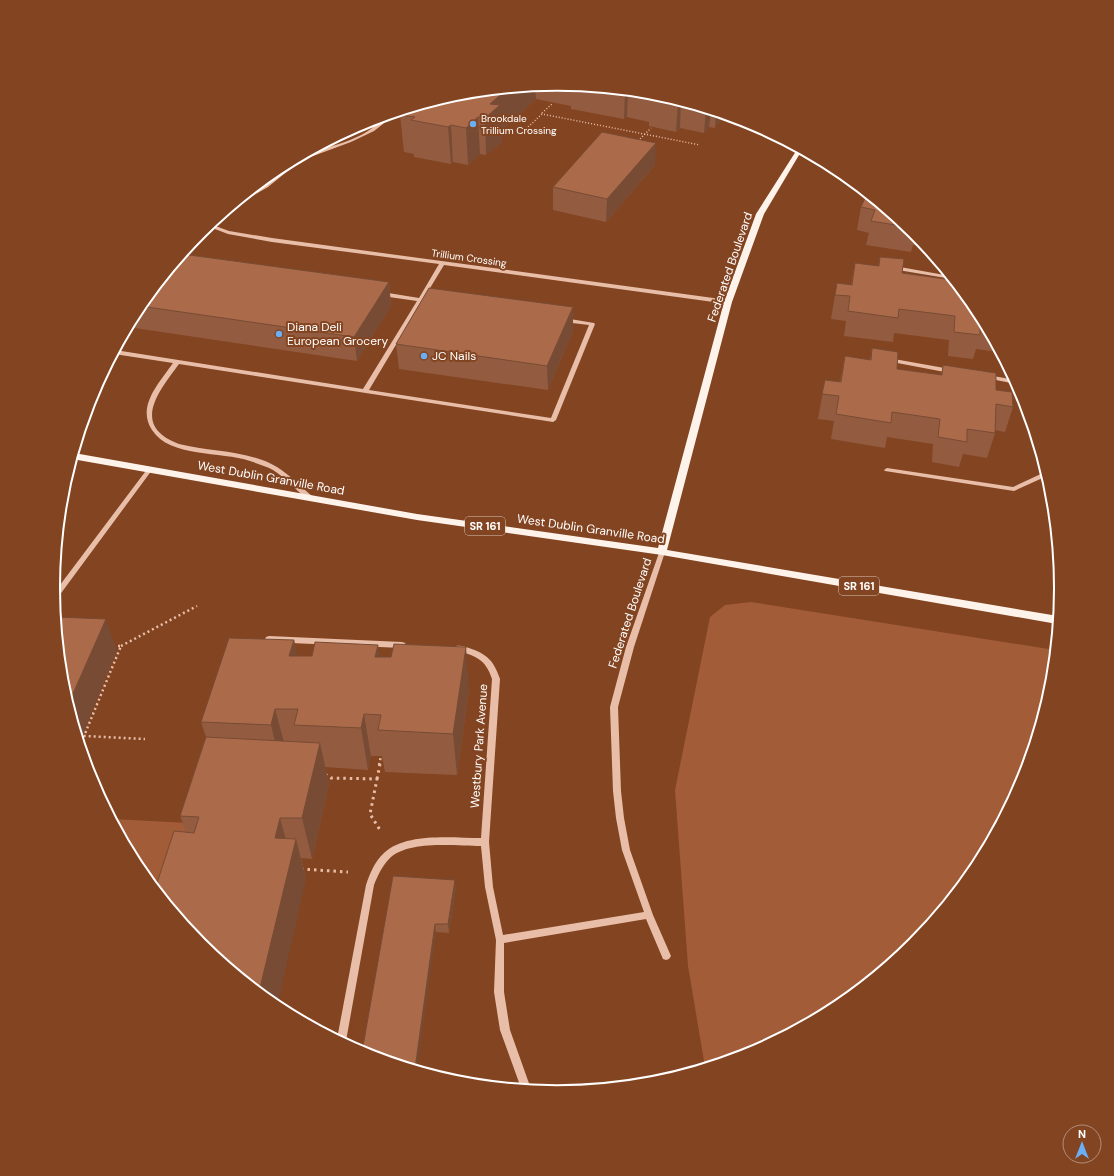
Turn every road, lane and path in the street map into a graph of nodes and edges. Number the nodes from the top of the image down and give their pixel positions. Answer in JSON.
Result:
{"nodes":[{"id":1,"x":552,"y":104,"type":"dead end"},
{"id":2,"x":542,"y":114,"type":"junction"},
{"id":3,"x":382,"y":123,"type":"edge"},
{"id":4,"x":651,"y":128,"type":"dead end"},
{"id":5,"x":538,"y":130,"type":"dead end"},
{"id":6,"x":644,"y":134,"type":"junction"},
{"id":7,"x":636,"y":144,"type":"edge"},
{"id":8,"x":700,"y":145,"type":"dead end"},
{"id":9,"x":322,"y":150,"type":"edge"},
{"id":10,"x":800,"y":155,"type":"edge"},
{"id":11,"x":270,"y":182,"type":"edge"},
{"id":12,"x":266,"y":186,"type":"joint"},
{"id":13,"x":263,"y":188,"type":"edge"},
{"id":14,"x":215,"y":228,"type":"edge"},
{"id":15,"x":442,"y":264,"type":"junction"},
{"id":16,"x":900,"y":269,"type":"edge"},
{"id":17,"x":944,"y":277,"type":"edge"},
{"id":18,"x":372,"y":292,"type":"edge"},
{"id":19,"x":419,"y":299,"type":"junction"},
{"id":20,"x":435,"y":301,"type":"edge"},
{"id":21,"x":728,"y":302,"type":"junction"},
{"id":22,"x":560,"y":319,"type":"edge"},
{"id":23,"x":119,"y":353,"type":"edge"},
{"id":24,"x":894,"y":361,"type":"edge"},
{"id":25,"x":177,"y":362,"type":"junction"},
{"id":26,"x":955,"y":372,"type":"edge"},
{"id":27,"x":978,"y":376,"type":"edge"},
{"id":28,"x":1009,"y":381,"type":"edge"},
{"id":29,"x":364,"y":391,"type":"junction"},
{"id":30,"x":78,"y":457,"type":"edge"},
{"id":31,"x":150,"y":469,"type":"junction"},
{"id":32,"x":887,"y":470,"type":"dead end"},
{"id":33,"x":1041,"y":476,"type":"edge"},
{"id":34,"x":310,"y":498,"type":"junction"},
{"id":35,"x":662,"y":552,"type":"junction"},
{"id":36,"x":60,"y":590,"type":"edge"},
{"id":37,"x":197,"y":606,"type":"dead end"},
{"id":38,"x":1053,"y":619,"type":"edge"},
{"id":39,"x":269,"y":639,"type":"edge"},
{"id":40,"x":105,"y":645,"type":"dead end"},
{"id":41,"x":121,"y":646,"type":"junction"},
{"id":42,"x":410,"y":646,"type":"edge"},
{"id":43,"x":449,"y":647,"type":"edge"},
{"id":44,"x":145,"y":740,"type":"dead end"},
{"id":45,"x":381,"y":756,"type":"edge"},
{"id":46,"x":320,"y":772,"type":"edge"},
{"id":47,"x":377,"y":779,"type":"junction"},
{"id":48,"x":485,"y":842,"type":"junction"},
{"id":49,"x":393,"y":850,"type":"junction"},
{"id":50,"x":295,"y":869,"type":"edge"},
{"id":51,"x":374,"y":874,"type":"junction"},
{"id":52,"x":649,"y":915,"type":"junction"},
{"id":53,"x":500,"y":940,"type":"junction"},
{"id":54,"x":666,"y":956,"type":"dead end"},
{"id":55,"x":342,"y":1036,"type":"edge"},
{"id":56,"x":524,"y":1084,"type":"edge"}],
"edges":[{"from":1,"to":2,"type":"path"},
{"from":2,"to":5,"type":"path"},
{"from":2,"to":6,"type":"path"},
{"from":3,"to":9,"type":"street"},
{"from":4,"to":6,"type":"path"},
{"from":6,"to":7,"type":"path"},
{"from":6,"to":8,"type":"path"},
{"from":10,"to":21,"type":"main road","name":"Federated Boulevard"},
{"from":11,"to":12,"type":"street"},
{"from":12,"to":13,"type":"street"},
{"from":14,"to":15,"type":"street","name":"Trillium Crossing"},
{"from":15,"to":19,"type":"street"},
{"from":15,"to":21,"type":"street","name":"Trillium Crossing"},
{"from":16,"to":17,"type":"street"},
{"from":18,"to":19,"type":"street"},
{"from":19,"to":20,"type":"street"},
{"from":19,"to":29,"type":"street"},
{"from":21,"to":35,"type":"main road","name":"Federated Boulevard"},
{"from":22,"to":29,"type":"street"},
{"from":23,"to":25,"type":"street"},
{"from":24,"to":26,"type":"street"},
{"from":25,"to":29,"type":"street"},
{"from":25,"to":34,"type":"street"},
{"from":27,"to":28,"type":"street"},
{"from":30,"to":31,"type":"main road","name":"West Dublin Granville Road","number":"SR 161"},
{"from":31,"to":34,"type":"main road","name":"West Dublin Granville Road","number":"SR 161"},
{"from":31,"to":36,"type":"street"},
{"from":32,"to":33,"type":"street"},
{"from":34,"to":35,"type":"main road","name":"West Dublin Granville Road","number":"SR 161"},
{"from":35,"to":38,"type":"main road","name":"West Dublin Granville Road","number":"SR 161"},
{"from":35,"to":52,"type":"street","name":"Federated Boulevard"},
{"from":37,"to":41,"type":"path"},
{"from":39,"to":42,"type":"street"},
{"from":40,"to":41,"type":"path"},
{"from":41,"to":44,"type":"path"},
{"from":43,"to":48,"type":"street","name":"Westbury Park Avenue"},
{"from":45,"to":47,"type":"path"},
{"from":46,"to":47,"type":"path"},
{"from":47,"to":49,"type":"path"},
{"from":48,"to":49,"type":"street"},
{"from":48,"to":53,"type":"street","name":"Westbury Park Avenue"},
{"from":49,"to":51,"type":"street"},
{"from":50,"to":51,"type":"path"},
{"from":51,"to":55,"type":"street"},
{"from":52,"to":53,"type":"street"},
{"from":52,"to":54,"type":"street","name":"Federated Boulevard"},
{"from":53,"to":56,"type":"street","name":"Westbury Park Avenue"}]}
